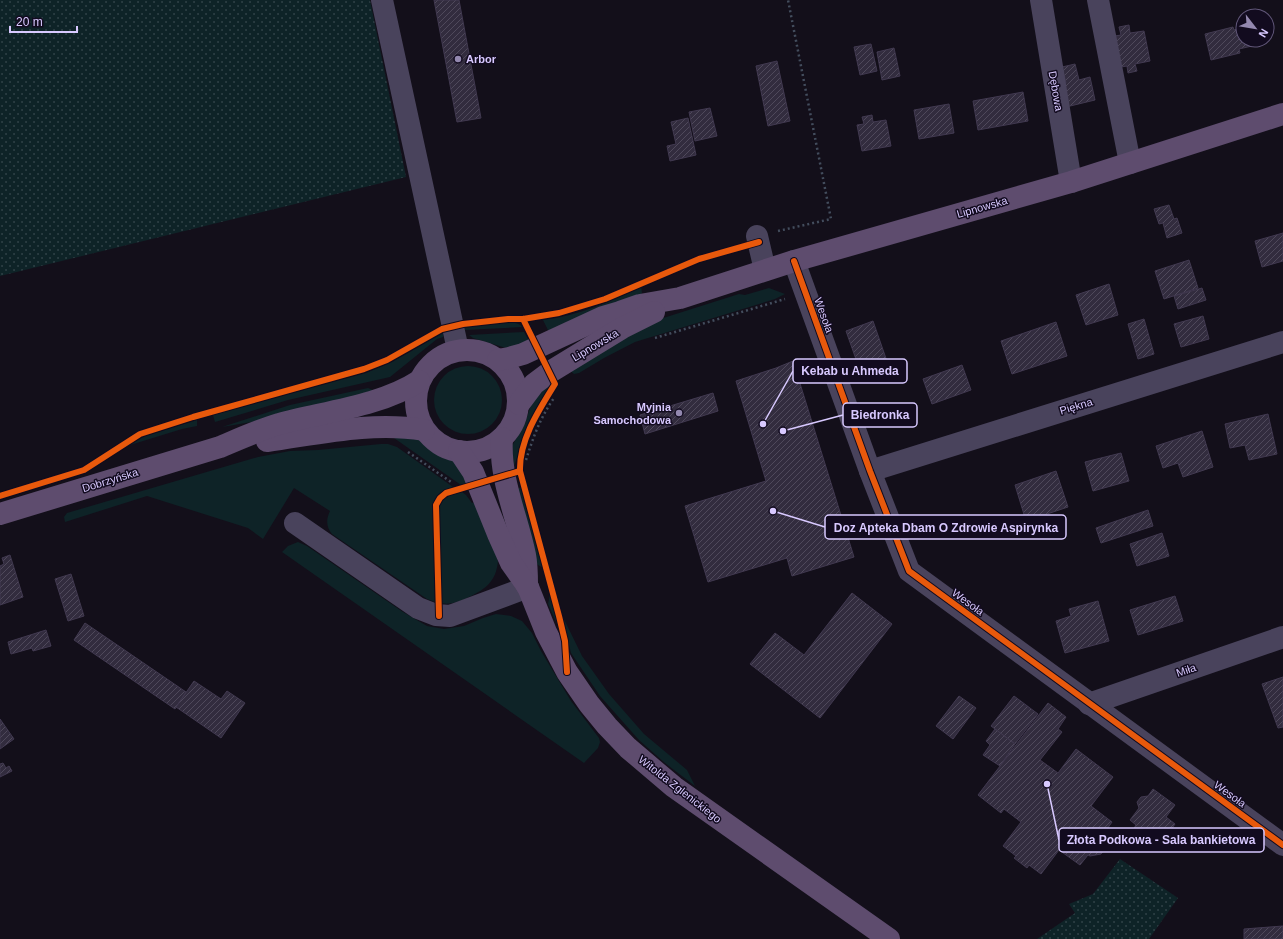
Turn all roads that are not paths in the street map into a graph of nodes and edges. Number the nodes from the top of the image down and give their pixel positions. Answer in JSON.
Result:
{"nodes":[{"id":1,"x":382,"y":0,"type":"edge"},
{"id":2,"x":1040,"y":0,"type":"edge"},
{"id":3,"x":1098,"y":0,"type":"edge"},
{"id":4,"x":1283,"y":114,"type":"edge"},
{"id":5,"x":1130,"y":163,"type":"junction"},
{"id":6,"x":1071,"y":182,"type":"junction"},
{"id":7,"x":758,"y":236,"type":"road end"},
{"id":8,"x":794,"y":261,"type":"junction"},
{"id":9,"x":765,"y":270,"type":"junction"},
{"id":10,"x":680,"y":298,"type":"junction"},
{"id":11,"x":1283,"y":342,"type":"edge"},
{"id":12,"x":458,"y":350,"type":"junction"},
{"id":13,"x":498,"y":360,"type":"junction"},
{"id":14,"x":418,"y":381,"type":"junction"},
{"id":15,"x":530,"y":412,"type":"junction"},
{"id":16,"x":424,"y":430,"type":"junction"},
{"id":17,"x":502,"y":438,"type":"junction"},
{"id":18,"x":220,"y":447,"type":"junction"},
{"id":19,"x":459,"y":452,"type":"junction"},
{"id":20,"x":870,"y":471,"type":"junction"},
{"id":21,"x":0,"y":514,"type":"edge"},
{"id":22,"x":295,"y":523,"type":"dead end"},
{"id":23,"x":528,"y":587,"type":"junction"},
{"id":24,"x":1283,"y":637,"type":"edge"},
{"id":25,"x":1089,"y":704,"type":"junction"},
{"id":26,"x":1283,"y":845,"type":"edge"},
{"id":27,"x":889,"y":939,"type":"edge"}],
"edges":[{"from":1,"to":12,"type":"street"},
{"from":2,"to":6,"type":"street","name":"Dębowa"},
{"from":3,"to":5,"type":"street"},
{"from":4,"to":5,"type":"main road","name":"Lipnowska"},
{"from":5,"to":6,"type":"main road","name":"Lipnowska"},
{"from":6,"to":8,"type":"main road","name":"Lipnowska"},
{"from":7,"to":9,"type":"street"},
{"from":8,"to":9,"type":"main road","name":"Lipnowska"},
{"from":8,"to":20,"type":"street","name":"Wesoła"},
{"from":9,"to":10,"type":"main road","name":"Lipnowska"},
{"from":10,"to":13,"type":"main road","name":"Lipnowska"},
{"from":10,"to":15,"type":"main road","name":"Lipnowska"},
{"from":11,"to":20,"type":"street","name":"Piękna"},
{"from":12,"to":13,"type":"main road"},
{"from":12,"to":14,"type":"main road"},
{"from":13,"to":15,"type":"main road"},
{"from":14,"to":16,"type":"main road"},
{"from":14,"to":18,"type":"main road","name":"Dobrzyńska"},
{"from":15,"to":17,"type":"main road"},
{"from":16,"to":18,"type":"main road","name":"Dobrzyńska"},
{"from":16,"to":19,"type":"main road"},
{"from":17,"to":19,"type":"main road"},
{"from":17,"to":23,"type":"main road","name":"Witolda Zglenickiego"},
{"from":18,"to":21,"type":"main road","name":"Dobrzyńska"},
{"from":19,"to":23,"type":"main road","name":"Witolda Zglenickiego"},
{"from":20,"to":25,"type":"street","name":"Wesoła"},
{"from":22,"to":23,"type":"street"},
{"from":23,"to":27,"type":"main road","name":"Witolda Zglenickiego"},
{"from":24,"to":25,"type":"street","name":"Miła"},
{"from":25,"to":26,"type":"street","name":"Wesoła"}]}
